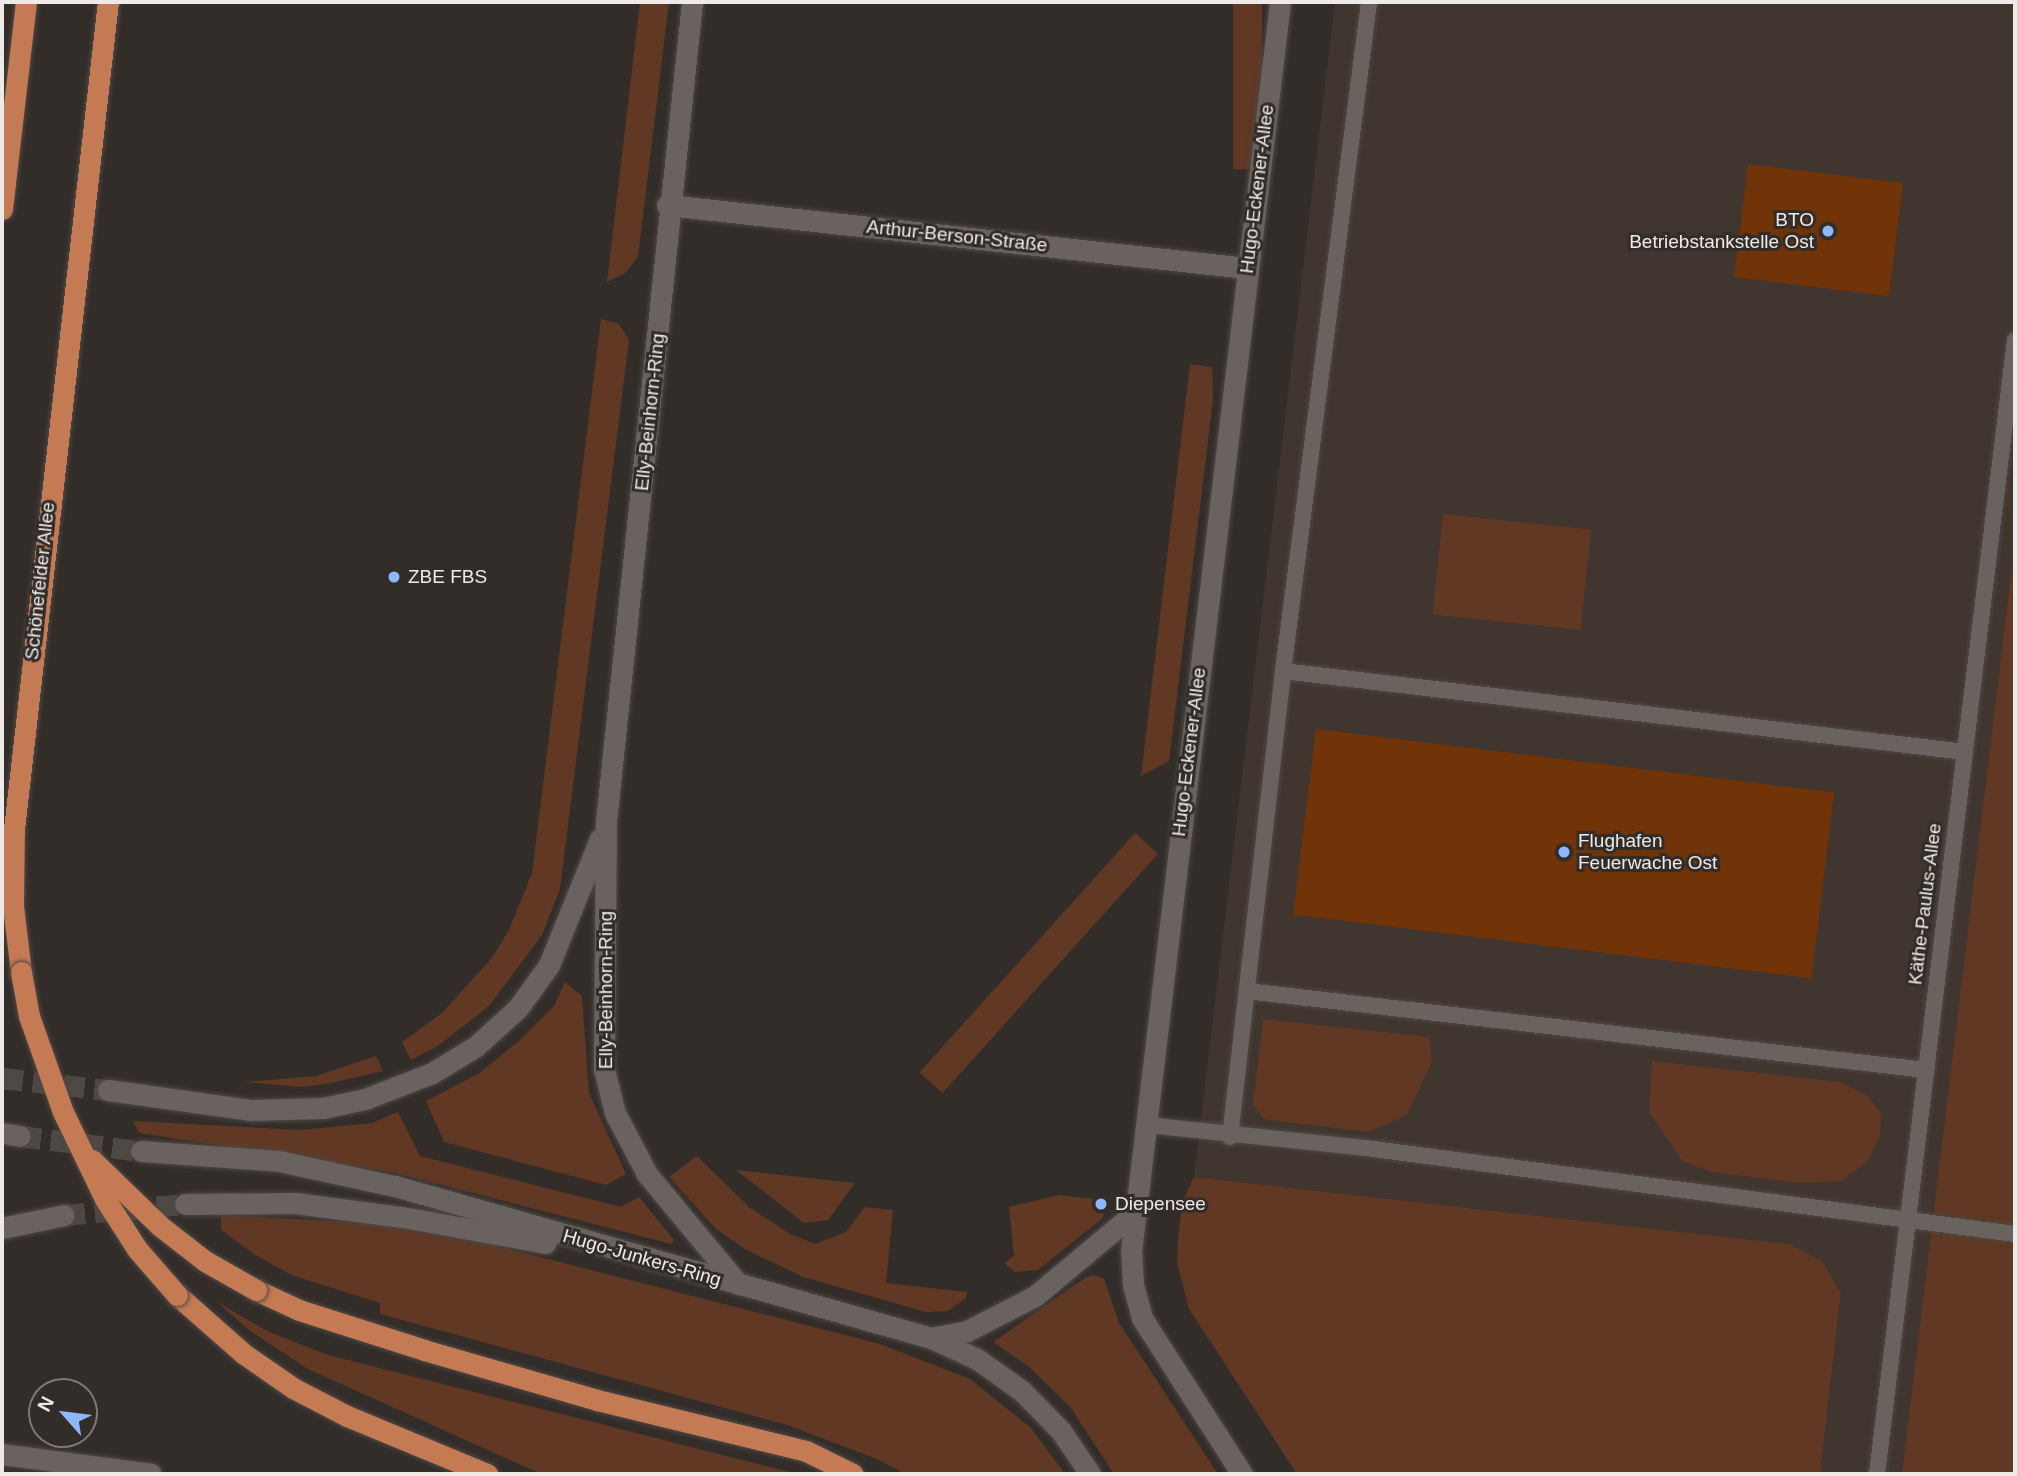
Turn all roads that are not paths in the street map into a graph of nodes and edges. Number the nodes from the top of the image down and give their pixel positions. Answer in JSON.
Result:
{"nodes":[{"id":1,"x":26,"y":2,"type":"edge"},
{"id":2,"x":108,"y":2,"type":"edge"},
{"id":3,"x":692,"y":2,"type":"edge"},
{"id":4,"x":1280,"y":2,"type":"edge"},
{"id":5,"x":1369,"y":2,"type":"edge"},
{"id":6,"x":667,"y":205,"type":"junction"},
{"id":7,"x":2,"y":209,"type":"edge"},
{"id":8,"x":1247,"y":268,"type":"junction"},
{"id":9,"x":2015,"y":340,"type":"edge"},
{"id":10,"x":1283,"y":671,"type":"junction"},
{"id":11,"x":1965,"y":752,"type":"junction"},
{"id":12,"x":607,"y":822,"type":"junction"},
{"id":13,"x":1247,"y":991,"type":"junction"},
{"id":14,"x":1926,"y":1070,"type":"junction"},
{"id":15,"x":108,"y":1090,"type":"tunnel mouth"},
{"id":16,"x":1147,"y":1125,"type":"junction"},
{"id":17,"x":1230,"y":1136,"type":"junction"},
{"id":18,"x":83,"y":1151,"type":"junction"},
{"id":19,"x":141,"y":1151,"type":"tunnel mouth"},
{"id":20,"x":185,"y":1204,"type":"tunnel mouth"},
{"id":21,"x":64,"y":1214,"type":"tunnel mouth"},
{"id":22,"x":1132,"y":1215,"type":"junction"},
{"id":23,"x":1908,"y":1222,"type":"junction"},
{"id":24,"x":2,"y":1228,"type":"edge"},
{"id":25,"x":2015,"y":1234,"type":"edge"},
{"id":26,"x":659,"y":1264,"type":"junction"},
{"id":27,"x":738,"y":1284,"type":"junction"},
{"id":28,"x":931,"y":1338,"type":"junction"},
{"id":29,"x":2,"y":1454,"type":"edge"},
{"id":30,"x":151,"y":1474,"type":"edge"},
{"id":31,"x":487,"y":1474,"type":"edge"},
{"id":32,"x":853,"y":1474,"type":"edge"},
{"id":33,"x":1090,"y":1474,"type":"edge"},
{"id":34,"x":1241,"y":1474,"type":"edge"},
{"id":35,"x":1877,"y":1474,"type":"edge"}],
"edges":[{"from":1,"to":7,"type":"highway"},
{"from":2,"to":18,"type":"highway","name":"Schönefelder Allee","bridge":true},
{"from":3,"to":6,"type":"street","name":"Elly-Beinhorn-Ring"},
{"from":4,"to":8,"type":"street","name":"Hugo-Eckener-Allee"},
{"from":5,"to":10,"type":"lane"},
{"from":6,"to":8,"type":"street","name":"Arthur-Berson-Straße"},
{"from":6,"to":12,"type":"street","name":"Elly-Beinhorn-Ring"},
{"from":8,"to":16,"type":"street","name":"Hugo-Eckener-Allee"},
{"from":9,"to":11,"type":"lane","name":"Käthe-Paulus-Allee"},
{"from":10,"to":11,"type":"lane"},
{"from":10,"to":13,"type":"lane"},
{"from":11,"to":14,"type":"lane","name":"Käthe-Paulus-Allee"},
{"from":12,"to":15,"type":"street","name":"Elly-Beinhorn-Ring"},
{"from":12,"to":27,"type":"street","name":"Elly-Beinhorn-Ring"},
{"from":13,"to":14,"type":"lane"},
{"from":13,"to":17,"type":"lane"},
{"from":14,"to":23,"type":"lane","name":"Käthe-Paulus-Allee"},
{"from":16,"to":17,"type":"lane"},
{"from":16,"to":22,"type":"street","name":"Hugo-Eckener-Allee"},
{"from":17,"to":23,"type":"lane"},
{"from":18,"to":31,"type":"highway","name":"Schönefelder Allee","bridge":true},
{"from":18,"to":32,"type":"highway","bridge":true},
{"from":19,"to":26,"type":"street","name":"Hugo-Junkers-Ring"},
{"from":20,"to":26,"type":"street"},
{"from":21,"to":24,"type":"street"},
{"from":22,"to":28,"type":"street"},
{"from":22,"to":34,"type":"street","name":"Hugo-Eckener-Allee"},
{"from":23,"to":25,"type":"lane"},
{"from":23,"to":35,"type":"lane","name":"Käthe-Paulus-Allee"},
{"from":26,"to":27,"type":"street","name":"Hugo-Junkers-Ring"},
{"from":27,"to":28,"type":"street","name":"Hugo-Junkers-Ring"},
{"from":28,"to":33,"type":"street","name":"Hugo-Junkers-Ring"},
{"from":29,"to":30,"type":"street"}]}
